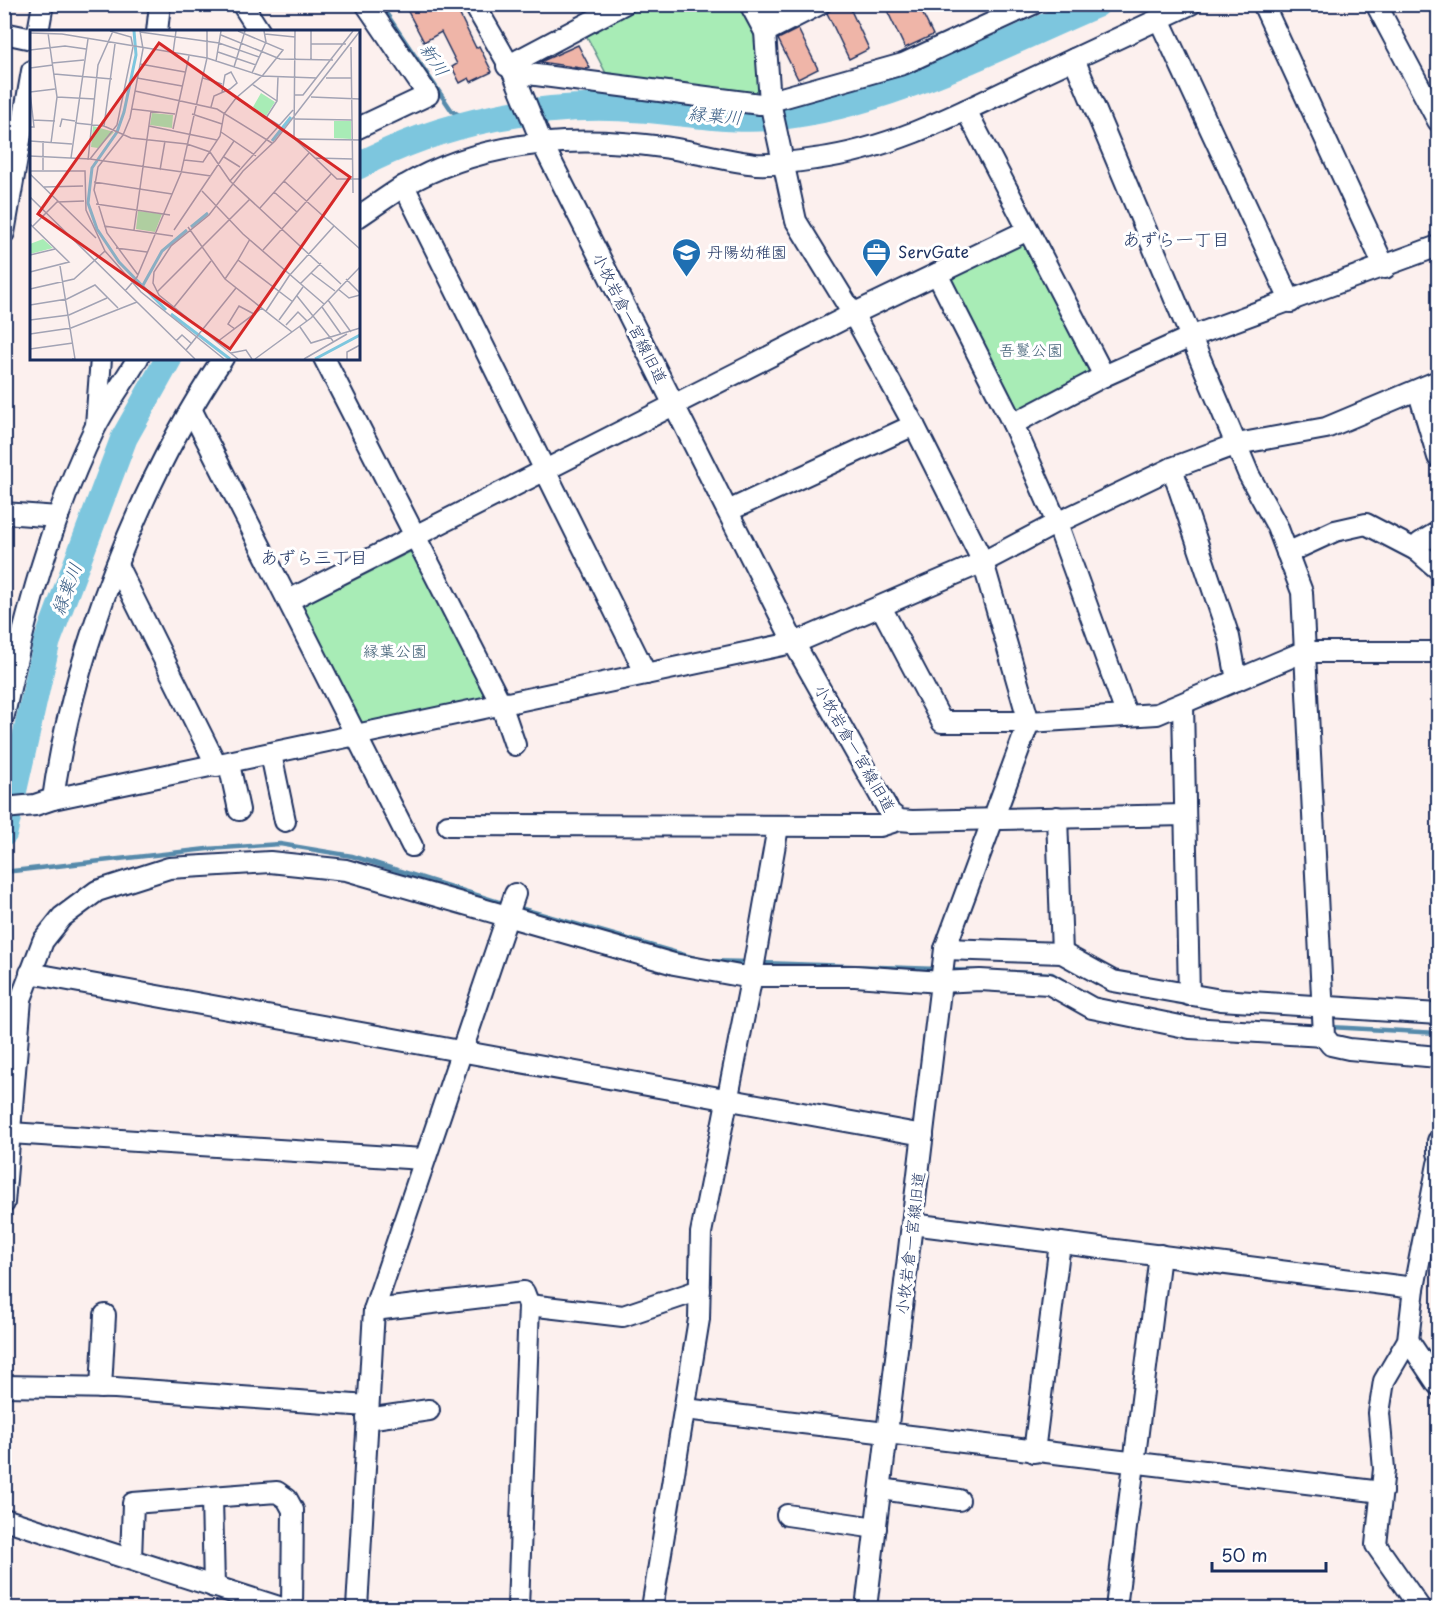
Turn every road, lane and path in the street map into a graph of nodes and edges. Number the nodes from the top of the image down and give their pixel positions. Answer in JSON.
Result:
{"nodes":[{"id":1,"x":43,"y":4,"type":"edge"},
{"id":2,"x":160,"y":4,"type":"edge"},
{"id":3,"x":242,"y":4,"type":"edge"},
{"id":4,"x":366,"y":4,"type":"edge"},
{"id":5,"x":474,"y":4,"type":"edge"},
{"id":6,"x":624,"y":4,"type":"edge"},
{"id":7,"x":787,"y":4,"type":"edge"},
{"id":8,"x":820,"y":4,"type":"edge"},
{"id":9,"x":1033,"y":4,"type":"edge"},
{"id":10,"x":1191,"y":4,"type":"edge"},
{"id":11,"x":1263,"y":4,"type":"edge"},
{"id":12,"x":1376,"y":4,"type":"edge"},
{"id":13,"x":1005,"y":10,"type":"edge"},
{"id":14,"x":758,"y":18,"type":"edge"},
{"id":15,"x":1159,"y":19,"type":"junction"},
{"id":16,"x":38,"y":30,"type":"edge"},
{"id":17,"x":157,"y":30,"type":"edge"},
{"id":18,"x":259,"y":30,"type":"edge"},
{"id":19,"x":4,"y":33,"type":"edge"},
{"id":20,"x":30,"y":39,"type":"edge"},
{"id":21,"x":1074,"y":59,"type":"junction"},
{"id":22,"x":512,"y":73,"type":"junction"},
{"id":23,"x":30,"y":83,"type":"edge"},
{"id":24,"x":771,"y":105,"type":"junction"},
{"id":25,"x":966,"y":110,"type":"junction"},
{"id":26,"x":1438,"y":121,"type":"edge"},
{"id":27,"x":360,"y":127,"type":"edge"},
{"id":28,"x":539,"y":137,"type":"junction"},
{"id":29,"x":782,"y":154,"type":"junction"},
{"id":30,"x":404,"y":186,"type":"junction"},
{"id":31,"x":360,"y":216,"type":"edge"},
{"id":32,"x":1028,"y":230,"type":"junction"},
{"id":33,"x":4,"y":233,"type":"edge"},
{"id":34,"x":1438,"y":246,"type":"edge"},
{"id":35,"x":1385,"y":268,"type":"junction"},
{"id":36,"x":937,"y":274,"type":"junction"},
{"id":37,"x":1290,"y":302,"type":"junction"},
{"id":38,"x":853,"y":314,"type":"junction"},
{"id":39,"x":1193,"y":336,"type":"junction"},
{"id":40,"x":101,"y":360,"type":"edge"},
{"id":41,"x":137,"y":360,"type":"edge"},
{"id":42,"x":222,"y":360,"type":"edge"},
{"id":43,"x":325,"y":360,"type":"edge"},
{"id":44,"x":1104,"y":376,"type":"junction"},
{"id":45,"x":1438,"y":381,"type":"edge"},
{"id":46,"x":1418,"y":390,"type":"junction"},
{"id":47,"x":674,"y":404,"type":"junction"},
{"id":48,"x":192,"y":411,"type":"junction"},
{"id":49,"x":1013,"y":424,"type":"junction"},
{"id":50,"x":914,"y":425,"type":"junction"},
{"id":51,"x":96,"y":427,"type":"junction"},
{"id":52,"x":1237,"y":444,"type":"junction"},
{"id":53,"x":1438,"y":457,"type":"edge"},
{"id":54,"x":546,"y":468,"type":"junction"},
{"id":55,"x":1172,"y":468,"type":"junction"},
{"id":56,"x":728,"y":512,"type":"junction"},
{"id":57,"x":4,"y":513,"type":"edge"},
{"id":58,"x":58,"y":517,"type":"junction"},
{"id":59,"x":1056,"y":523,"type":"junction"},
{"id":60,"x":1438,"y":532,"type":"edge"},
{"id":61,"x":416,"y":536,"type":"junction"},
{"id":62,"x":1416,"y":550,"type":"junction"},
{"id":63,"x":1287,"y":553,"type":"junction"},
{"id":64,"x":983,"y":562,"type":"junction"},
{"id":65,"x":118,"y":567,"type":"junction"},
{"id":66,"x":1438,"y":569,"type":"edge"},
{"id":67,"x":290,"y":600,"type":"junction"},
{"id":68,"x":881,"y":607,"type":"junction"},
{"id":69,"x":794,"y":643,"type":"junction"},
{"id":70,"x":1304,"y":652,"type":"junction"},
{"id":71,"x":1438,"y":652,"type":"edge"},
{"id":72,"x":646,"y":674,"type":"junction"},
{"id":73,"x":1238,"y":680,"type":"junction"},
{"id":74,"x":501,"y":704,"type":"junction"},
{"id":75,"x":1183,"y":705,"type":"junction"},
{"id":76,"x":4,"y":715,"type":"edge"},
{"id":77,"x":1127,"y":716,"type":"junction"},
{"id":78,"x":1029,"y":722,"type":"junction"},
{"id":79,"x":358,"y":735,"type":"junction"},
{"id":80,"x":515,"y":745,"type":"dead end"},
{"id":81,"x":271,"y":754,"type":"junction"},
{"id":82,"x":223,"y":765,"type":"junction"},
{"id":83,"x":44,"y":802,"type":"junction"},
{"id":84,"x":4,"y":807,"type":"edge"},
{"id":85,"x":239,"y":810,"type":"dead end"},
{"id":86,"x":1185,"y":814,"type":"junction"},
{"id":87,"x":1057,"y":818,"type":"junction"},
{"id":88,"x":992,"y":819,"type":"junction"},
{"id":89,"x":899,"y":820,"type":"junction"},
{"id":90,"x":285,"y":821,"type":"dead end"},
{"id":91,"x":448,"y":825,"type":"dead end"},
{"id":92,"x":778,"y":827,"type":"junction"},
{"id":93,"x":412,"y":846,"type":"dead end"},
{"id":94,"x":512,"y":905,"type":"junction"},
{"id":95,"x":1062,"y":953,"type":"junction"},
{"id":96,"x":754,"y":966,"type":"junction"},
{"id":97,"x":943,"y":967,"type":"junction"},
{"id":98,"x":30,"y":973,"type":"junction"},
{"id":99,"x":1189,"y":995,"type":"junction"},
{"id":100,"x":1438,"y":1014,"type":"edge"},
{"id":101,"x":1324,"y":1023,"type":"junction"},
{"id":102,"x":460,"y":1050,"type":"junction"},
{"id":103,"x":1438,"y":1057,"type":"edge"},
{"id":104,"x":728,"y":1101,"type":"junction"},
{"id":105,"x":10,"y":1133,"type":"junction"},
{"id":106,"x":923,"y":1135,"type":"junction"},
{"id":107,"x":1438,"y":1141,"type":"edge"},
{"id":108,"x":1438,"y":1153,"type":"edge"},
{"id":109,"x":423,"y":1159,"type":"junction"},
{"id":110,"x":1438,"y":1164,"type":"edge"},
{"id":111,"x":4,"y":1203,"type":"edge"},
{"id":112,"x":912,"y":1224,"type":"junction"},
{"id":113,"x":1060,"y":1243,"type":"junction"},
{"id":114,"x":1160,"y":1255,"type":"junction"},
{"id":115,"x":1414,"y":1288,"type":"junction"},
{"id":116,"x":700,"y":1290,"type":"junction"},
{"id":117,"x":529,"y":1305,"type":"junction"},
{"id":118,"x":374,"y":1310,"type":"junction"},
{"id":119,"x":105,"y":1315,"type":"dead end"},
{"id":120,"x":1408,"y":1340,"type":"junction"},
{"id":121,"x":1438,"y":1385,"type":"edge"},
{"id":122,"x":4,"y":1386,"type":"edge"},
{"id":123,"x":101,"y":1388,"type":"junction"},
{"id":124,"x":685,"y":1409,"type":"junction"},
{"id":125,"x":429,"y":1410,"type":"dead end"},
{"id":126,"x":367,"y":1412,"type":"junction"},
{"id":127,"x":887,"y":1433,"type":"junction"},
{"id":128,"x":1034,"y":1452,"type":"junction"},
{"id":129,"x":1135,"y":1465,"type":"junction"},
{"id":130,"x":881,"y":1489,"type":"junction"},
{"id":131,"x":1382,"y":1492,"type":"junction"},
{"id":132,"x":212,"y":1498,"type":"junction"},
{"id":133,"x":959,"y":1500,"type":"dead end"},
{"id":134,"x":787,"y":1515,"type":"dead end"},
{"id":135,"x":4,"y":1519,"type":"edge"},
{"id":136,"x":876,"y":1528,"type":"junction"},
{"id":137,"x":131,"y":1558,"type":"junction"},
{"id":138,"x":214,"y":1587,"type":"junction"},
{"id":139,"x":282,"y":1608,"type":"edge"},
{"id":140,"x":292,"y":1608,"type":"edge"},
{"id":141,"x":357,"y":1608,"type":"edge"},
{"id":142,"x":518,"y":1608,"type":"edge"},
{"id":143,"x":652,"y":1608,"type":"edge"},
{"id":144,"x":866,"y":1608,"type":"edge"},
{"id":145,"x":1116,"y":1608,"type":"edge"},
{"id":146,"x":1420,"y":1608,"type":"edge"}],
"edges":[{"from":1,"to":16,"type":"street"},
{"from":2,"to":17,"type":"street"},
{"from":3,"to":18,"type":"street"},
{"from":4,"to":27,"type":"street"},
{"from":5,"to":22,"type":"street","name":"小牧岩倉一宮線旧道"},
{"from":6,"to":22,"type":"street"},
{"from":7,"to":14,"type":"street"},
{"from":8,"to":14,"type":"street"},
{"from":9,"to":13,"type":"street"},
{"from":10,"to":15,"type":"street"},
{"from":11,"to":35,"type":"street"},
{"from":12,"to":26,"type":"street"},
{"from":13,"to":24,"type":"street"},
{"from":14,"to":24,"type":"street"},
{"from":15,"to":21,"type":"street"},
{"from":15,"to":37,"type":"street"},
{"from":19,"to":20,"type":"street"},
{"from":21,"to":25,"type":"street"},
{"from":21,"to":39,"type":"street"},
{"from":22,"to":24,"type":"street"},
{"from":22,"to":28,"type":"street","name":"小牧岩倉一宮線旧道"},
{"from":23,"to":33,"type":"street"},
{"from":24,"to":29,"type":"street"},
{"from":25,"to":29,"type":"street"},
{"from":25,"to":32,"type":"street"},
{"from":28,"to":29,"type":"street"},
{"from":28,"to":30,"type":"street"},
{"from":28,"to":47,"type":"street","name":"小牧岩倉一宮線旧道"},
{"from":29,"to":38,"type":"street"},
{"from":30,"to":31,"type":"street"},
{"from":30,"to":54,"type":"street"},
{"from":32,"to":36,"type":"street"},
{"from":32,"to":44,"type":"street"},
{"from":34,"to":35,"type":"street"},
{"from":35,"to":37,"type":"street"},
{"from":36,"to":38,"type":"street"},
{"from":36,"to":49,"type":"street"},
{"from":37,"to":39,"type":"street"},
{"from":38,"to":47,"type":"street"},
{"from":38,"to":50,"type":"street"},
{"from":39,"to":44,"type":"street"},
{"from":39,"to":52,"type":"street"},
{"from":40,"to":51,"type":"street"},
{"from":41,"to":51,"type":"street"},
{"from":42,"to":48,"type":"street"},
{"from":43,"to":61,"type":"street"},
{"from":44,"to":49,"type":"street"},
{"from":45,"to":46,"type":"street"},
{"from":46,"to":52,"type":"street"},
{"from":46,"to":53,"type":"street"},
{"from":47,"to":54,"type":"street"},
{"from":47,"to":56,"type":"street","name":"小牧岩倉一宮線旧道"},
{"from":48,"to":65,"type":"street"},
{"from":48,"to":67,"type":"street"},
{"from":49,"to":59,"type":"street"},
{"from":50,"to":56,"type":"street"},
{"from":50,"to":64,"type":"street"},
{"from":51,"to":58,"type":"street"},
{"from":52,"to":55,"type":"street"},
{"from":52,"to":63,"type":"street"},
{"from":54,"to":61,"type":"street"},
{"from":54,"to":72,"type":"street"},
{"from":55,"to":59,"type":"street"},
{"from":55,"to":73,"type":"street"},
{"from":56,"to":69,"type":"street","name":"小牧岩倉一宮線旧道"},
{"from":57,"to":58,"type":"street"},
{"from":58,"to":76,"type":"street"},
{"from":59,"to":64,"type":"street"},
{"from":59,"to":77,"type":"street"},
{"from":60,"to":62,"type":"street"},
{"from":61,"to":67,"type":"street"},
{"from":61,"to":74,"type":"street"},
{"from":62,"to":63,"type":"street"},
{"from":62,"to":66,"type":"street"},
{"from":63,"to":70,"type":"street"},
{"from":64,"to":68,"type":"street"},
{"from":64,"to":78,"type":"street"},
{"from":65,"to":82,"type":"street"},
{"from":65,"to":83,"type":"street"},
{"from":67,"to":79,"type":"street"},
{"from":68,"to":69,"type":"street"},
{"from":68,"to":78,"type":"street"},
{"from":69,"to":72,"type":"street"},
{"from":69,"to":89,"type":"street","name":"小牧岩倉一宮線旧道"},
{"from":70,"to":71,"type":"street"},
{"from":70,"to":73,"type":"street"},
{"from":70,"to":101,"type":"street"},
{"from":72,"to":74,"type":"street"},
{"from":73,"to":75,"type":"street"},
{"from":74,"to":79,"type":"street"},
{"from":74,"to":80,"type":"street"},
{"from":75,"to":77,"type":"street"},
{"from":75,"to":86,"type":"street"},
{"from":77,"to":78,"type":"street"},
{"from":78,"to":88,"type":"street"},
{"from":79,"to":81,"type":"street"},
{"from":79,"to":93,"type":"street"},
{"from":81,"to":82,"type":"street"},
{"from":81,"to":90,"type":"street"},
{"from":82,"to":83,"type":"street"},
{"from":82,"to":85,"type":"street"},
{"from":83,"to":84,"type":"street"},
{"from":86,"to":87,"type":"street"},
{"from":86,"to":99,"type":"street"},
{"from":87,"to":88,"type":"street"},
{"from":87,"to":95,"type":"street"},
{"from":88,"to":89,"type":"street","name":"小牧岩倉一宮線旧道"},
{"from":88,"to":97,"type":"street","name":"小牧岩倉一宮線旧道"},
{"from":89,"to":92,"type":"street"},
{"from":91,"to":92,"type":"street"},
{"from":92,"to":96,"type":"street"},
{"from":94,"to":96,"type":"street"},
{"from":94,"to":98,"type":"street"},
{"from":94,"to":102,"type":"street"},
{"from":95,"to":97,"type":"street"},
{"from":95,"to":99,"type":"street"},
{"from":96,"to":97,"type":"street"},
{"from":96,"to":104,"type":"street"},
{"from":97,"to":101,"type":"street"},
{"from":97,"to":106,"type":"street","name":"小牧岩倉一宮線旧道"},
{"from":98,"to":102,"type":"street"},
{"from":98,"to":105,"type":"street"},
{"from":99,"to":101,"type":"street"},
{"from":100,"to":101,"type":"street"},
{"from":101,"to":103,"type":"street"},
{"from":102,"to":104,"type":"street"},
{"from":102,"to":109,"type":"street"},
{"from":104,"to":106,"type":"street"},
{"from":104,"to":116,"type":"street"},
{"from":105,"to":109,"type":"street"},
{"from":105,"to":111,"type":"street"},
{"from":106,"to":112,"type":"street","name":"小牧岩倉一宮線旧道"},
{"from":107,"to":108,"type":"street"},
{"from":109,"to":118,"type":"street"},
{"from":110,"to":115,"type":"street"},
{"from":112,"to":113,"type":"street"},
{"from":112,"to":127,"type":"street","name":"小牧岩倉一宮線旧道"},
{"from":113,"to":114,"type":"street"},
{"from":113,"to":128,"type":"street"},
{"from":114,"to":115,"type":"street"},
{"from":114,"to":129,"type":"street"},
{"from":115,"to":120,"type":"street"},
{"from":116,"to":117,"type":"street"},
{"from":116,"to":124,"type":"street"},
{"from":117,"to":118,"type":"street"},
{"from":117,"to":142,"type":"street"},
{"from":118,"to":126,"type":"street"},
{"from":119,"to":123,"type":"street"},
{"from":120,"to":121,"type":"street"},
{"from":120,"to":131,"type":"street"},
{"from":122,"to":123,"type":"street"},
{"from":123,"to":126,"type":"street"},
{"from":124,"to":127,"type":"street"},
{"from":124,"to":143,"type":"street"},
{"from":125,"to":126,"type":"street"},
{"from":126,"to":141,"type":"street"},
{"from":127,"to":128,"type":"street"},
{"from":127,"to":130,"type":"street","name":"小牧岩倉一宮線旧道"},
{"from":128,"to":129,"type":"street"},
{"from":129,"to":131,"type":"street"},
{"from":129,"to":145,"type":"street"},
{"from":130,"to":133,"type":"street"},
{"from":130,"to":136,"type":"street","name":"小牧岩倉一宮線旧道"},
{"from":131,"to":146,"type":"street"},
{"from":132,"to":137,"type":"street"},
{"from":132,"to":138,"type":"street"},
{"from":132,"to":140,"type":"street"},
{"from":134,"to":136,"type":"street"},
{"from":135,"to":137,"type":"street"},
{"from":136,"to":144,"type":"street","name":"小牧岩倉一宮線旧道"},
{"from":137,"to":138,"type":"street"},
{"from":138,"to":139,"type":"street"}]}
